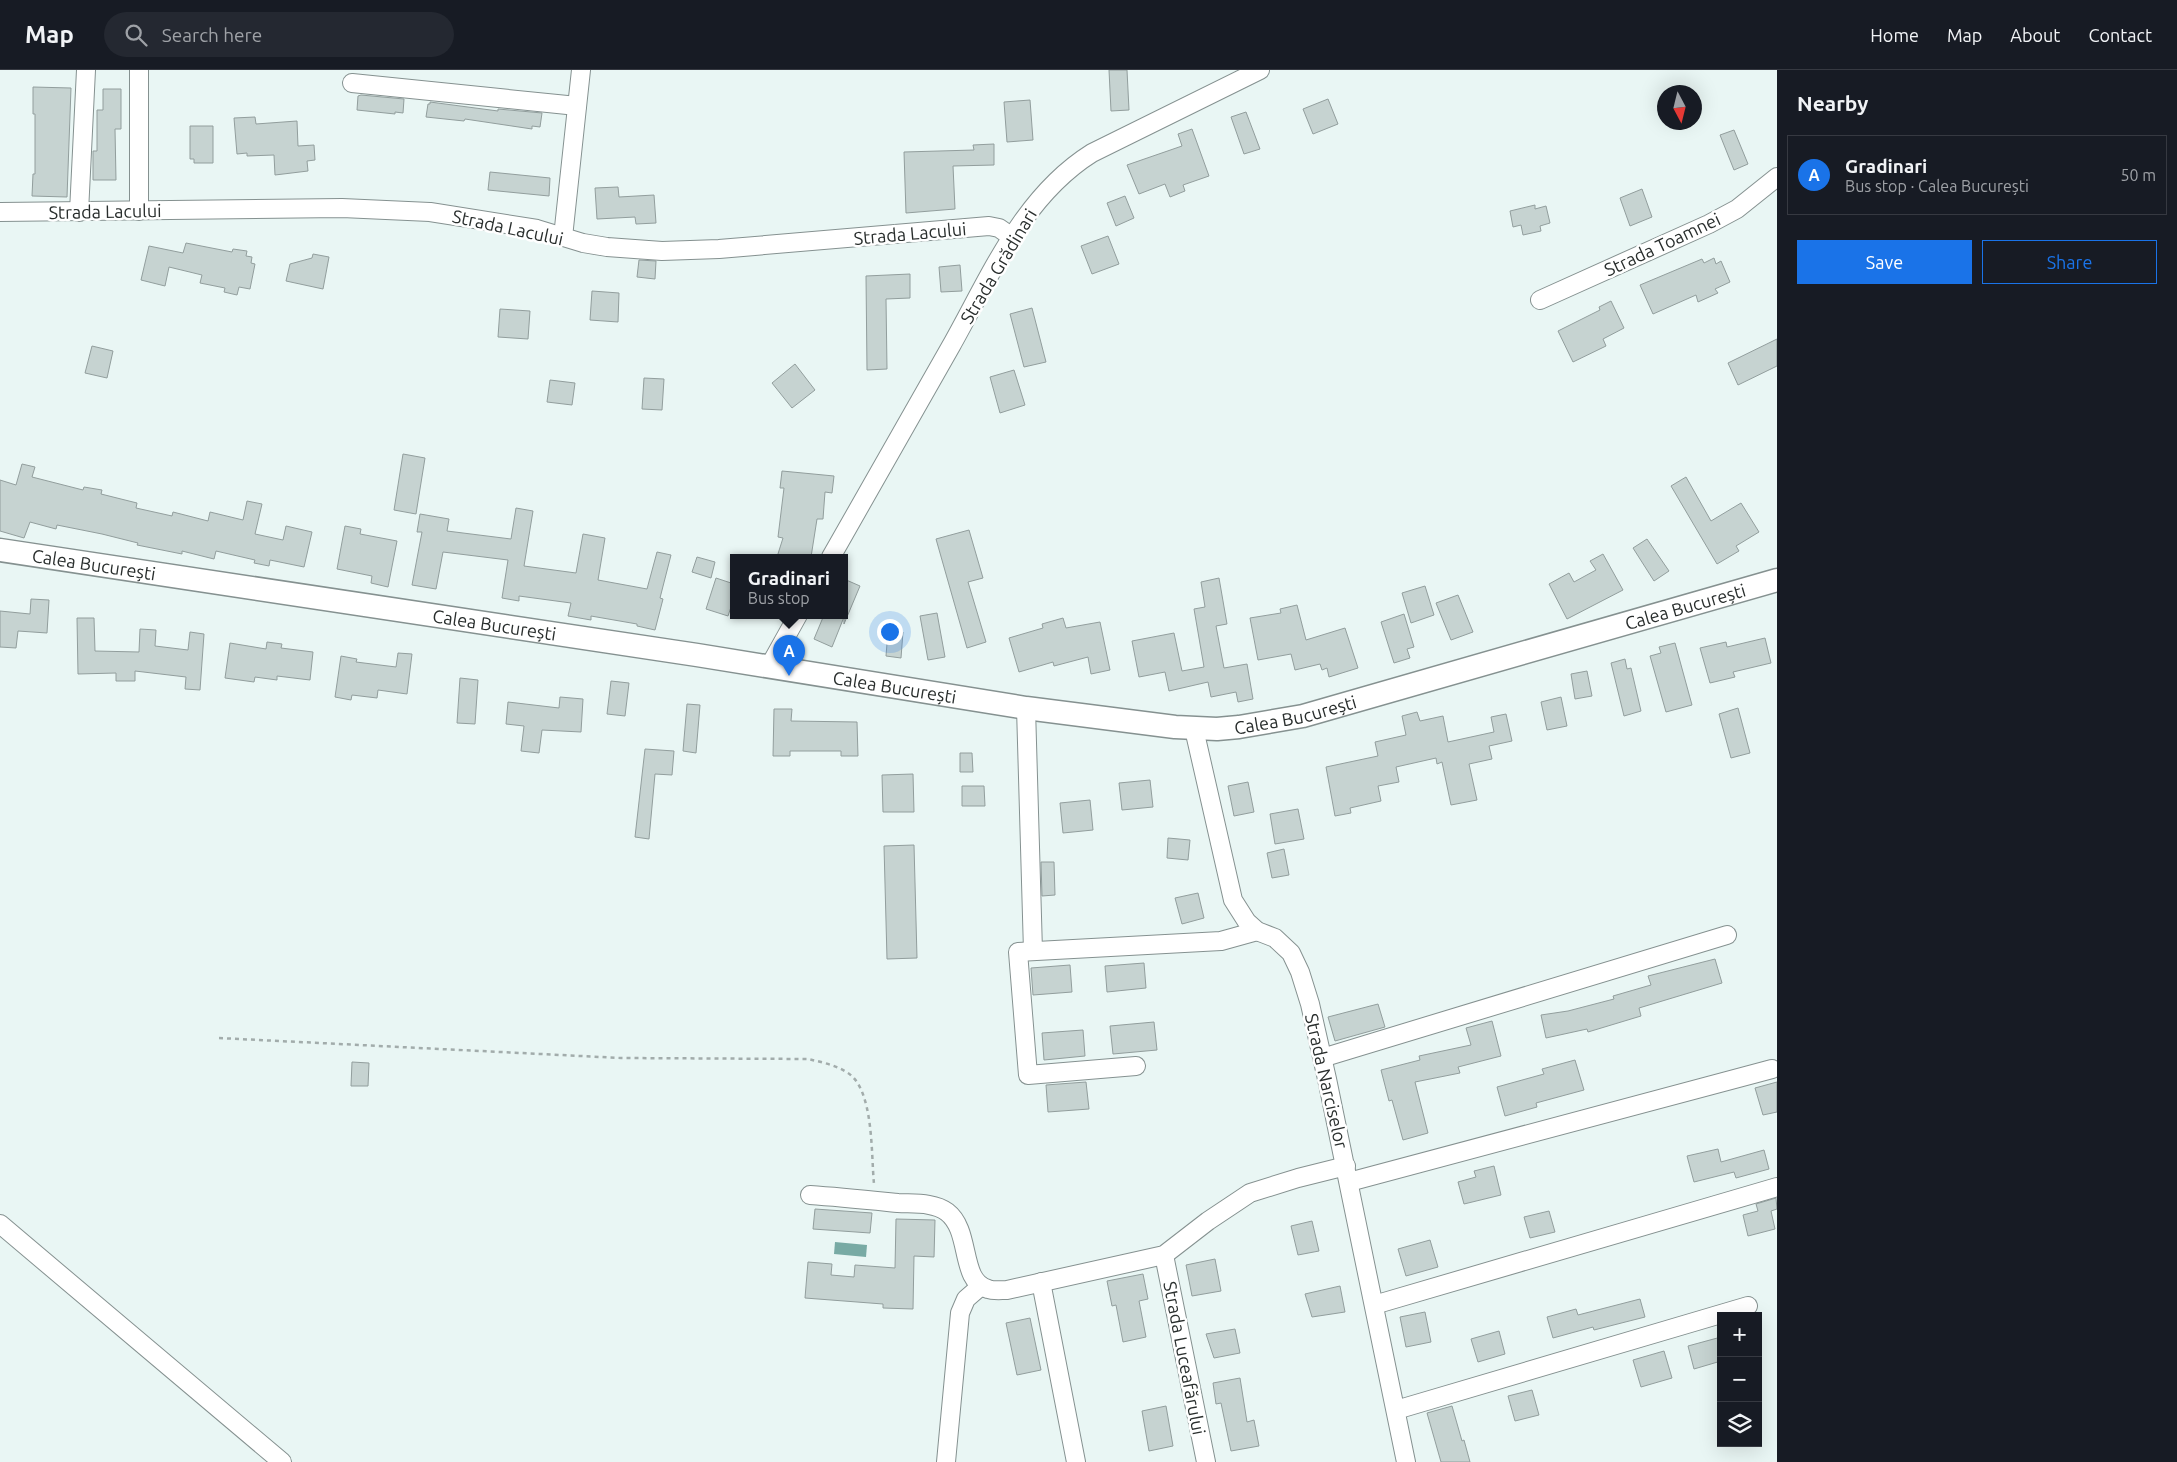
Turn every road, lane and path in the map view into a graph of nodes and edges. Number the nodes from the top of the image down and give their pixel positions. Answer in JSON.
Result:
{"nodes":[{"id":1,"x":86,"y":70,"type":"edge"},
{"id":2,"x":139,"y":70,"type":"edge"},
{"id":3,"x":581,"y":70,"type":"edge"},
{"id":4,"x":1260,"y":70,"type":"edge"},
{"id":5,"x":352,"y":83,"type":"dead end"},
{"id":6,"x":577,"y":106,"type":"junction"},
{"id":7,"x":1777,"y":177,"type":"edge"},
{"id":8,"x":138,"y":211,"type":"junction"},
{"id":9,"x":0,"y":212,"type":"edge"},
{"id":10,"x":79,"y":212,"type":"junction"},
{"id":11,"x":1012,"y":236,"type":"junction"},
{"id":12,"x":562,"y":237,"type":"junction"},
{"id":13,"x":1540,"y":300,"type":"dead end"},
{"id":14,"x":0,"y":550,"type":"edge"},
{"id":15,"x":832,"y":554,"type":"edge"},
{"id":16,"x":1777,"y":580,"type":"edge"},
{"id":17,"x":796,"y":619,"type":"edge"},
{"id":18,"x":769,"y":667,"type":"junction"},
{"id":19,"x":1026,"y":708,"type":"junction"},
{"id":20,"x":1194,"y":729,"type":"junction"},
{"id":21,"x":1257,"y":931,"type":"junction"},
{"id":22,"x":1726,"y":935,"type":"dead end"},
{"id":23,"x":1033,"y":951,"type":"junction"},
{"id":24,"x":219,"y":1038,"type":"dead end"},
{"id":25,"x":1322,"y":1058,"type":"junction"},
{"id":26,"x":1136,"y":1066,"type":"dead end"},
{"id":27,"x":1772,"y":1069,"type":"dead end"},
{"id":28,"x":1348,"y":1174,"type":"junction"},
{"id":29,"x":1777,"y":1187,"type":"edge"},
{"id":30,"x":810,"y":1195,"type":"dead end"},
{"id":31,"x":875,"y":1200,"type":"junction"},
{"id":32,"x":0,"y":1224,"type":"edge"},
{"id":33,"x":1164,"y":1255,"type":"junction"},
{"id":34,"x":1041,"y":1282,"type":"junction"},
{"id":35,"x":981,"y":1286,"type":"junction"},
{"id":36,"x":1374,"y":1305,"type":"junction"},
{"id":37,"x":1748,"y":1306,"type":"dead end"},
{"id":38,"x":1396,"y":1410,"type":"junction"},
{"id":39,"x":282,"y":1462,"type":"edge"},
{"id":40,"x":946,"y":1462,"type":"edge"},
{"id":41,"x":1076,"y":1462,"type":"edge"},
{"id":42,"x":1206,"y":1462,"type":"edge"},
{"id":43,"x":1406,"y":1462,"type":"edge"}],
"edges":[{"from":1,"to":10,"type":"street"},
{"from":2,"to":8,"type":"street"},
{"from":3,"to":6,"type":"street"},
{"from":4,"to":11,"type":"street","name":"Strada Grădinari"},
{"from":5,"to":6,"type":"street"},
{"from":6,"to":12,"type":"street"},
{"from":7,"to":13,"type":"street","name":"Strada Toamnei"},
{"from":8,"to":10,"type":"street","name":"Strada Lacului"},
{"from":8,"to":12,"type":"street","name":"Strada Lacului"},
{"from":9,"to":10,"type":"street","name":"Strada Lacului"},
{"from":11,"to":12,"type":"street","name":"Strada Lacului"},
{"from":11,"to":15,"type":"street","name":"Strada Grădinari"},
{"from":14,"to":18,"type":"main road","name":"Calea București"},
{"from":16,"to":20,"type":"main road","name":"Calea București"},
{"from":17,"to":18,"type":"street"},
{"from":18,"to":19,"type":"main road","name":"Calea București"},
{"from":19,"to":20,"type":"main road","name":"Calea București"},
{"from":19,"to":23,"type":"street"},
{"from":20,"to":21,"type":"street","name":"Strada Narciselor"},
{"from":21,"to":23,"type":"street"},
{"from":21,"to":25,"type":"street","name":"Strada Narciselor"},
{"from":22,"to":25,"type":"street"},
{"from":23,"to":26,"type":"street"},
{"from":24,"to":31,"type":"path"},
{"from":25,"to":28,"type":"street","name":"Strada Narciselor"},
{"from":27,"to":28,"type":"street"},
{"from":28,"to":33,"type":"street"},
{"from":28,"to":36,"type":"street","name":"Strada Narciselor"},
{"from":29,"to":36,"type":"street"},
{"from":30,"to":31,"type":"street"},
{"from":31,"to":35,"type":"street"},
{"from":32,"to":39,"type":"street"},
{"from":33,"to":34,"type":"street"},
{"from":33,"to":42,"type":"street","name":"Strada Luceafărului"},
{"from":34,"to":35,"type":"street"},
{"from":34,"to":41,"type":"street"},
{"from":35,"to":40,"type":"street"},
{"from":36,"to":38,"type":"street","name":"Strada Narciselor"},
{"from":37,"to":38,"type":"street"},
{"from":38,"to":43,"type":"street","name":"Strada Narciselor"}]}
